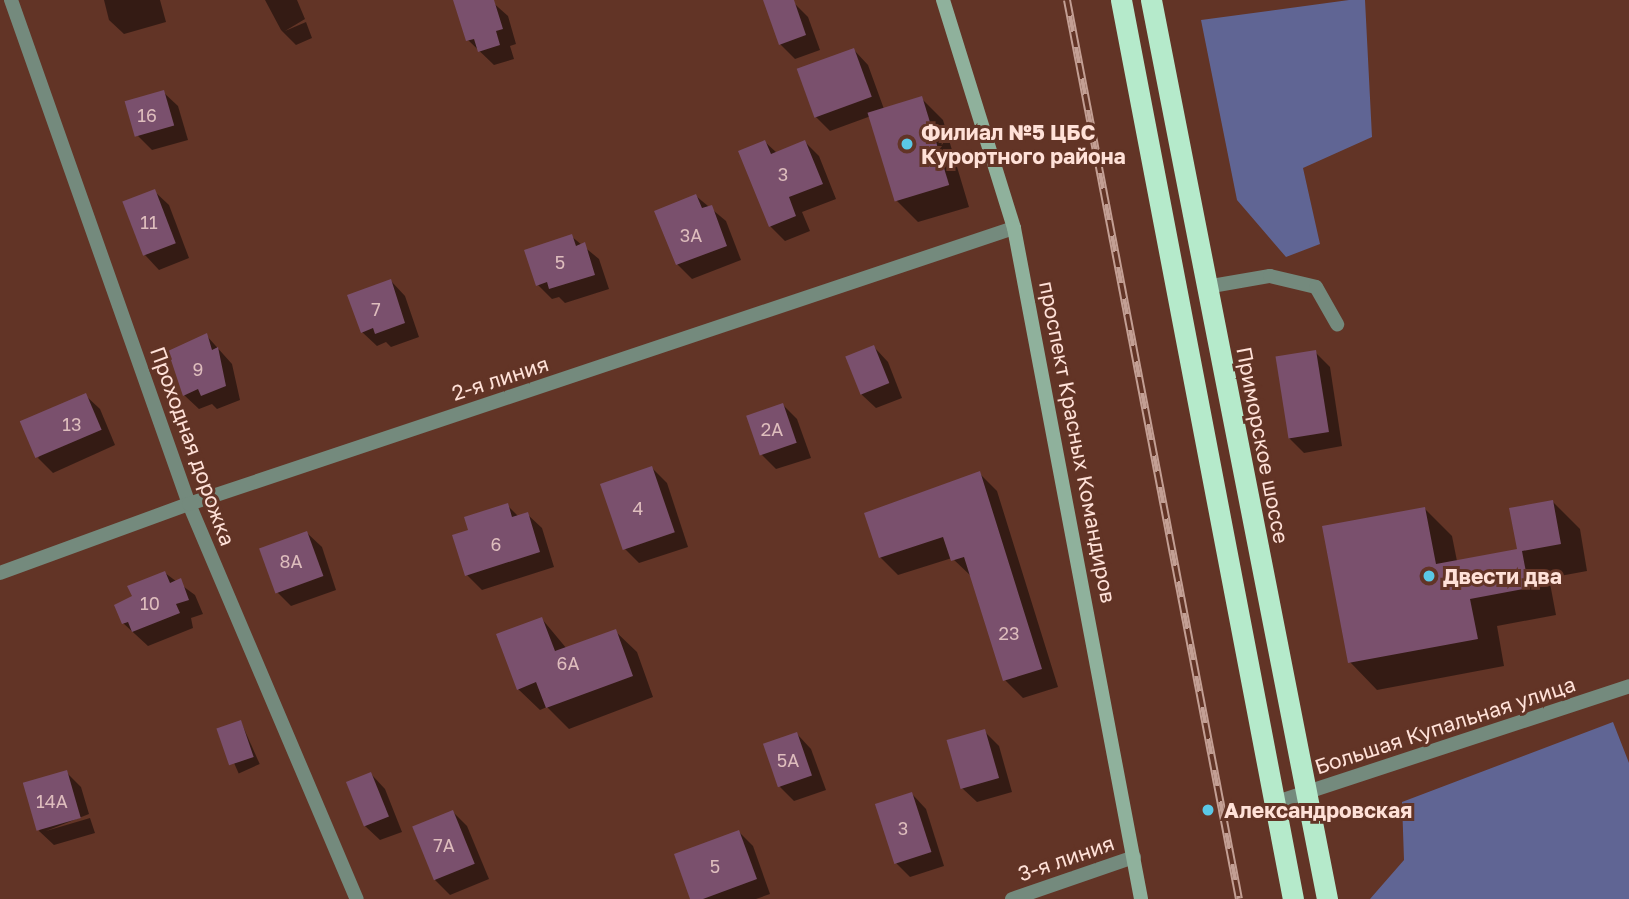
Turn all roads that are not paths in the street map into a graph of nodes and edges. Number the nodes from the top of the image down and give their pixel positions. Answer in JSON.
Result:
{"nodes":[{"id":1,"x":11,"y":0,"type":"edge"},
{"id":2,"x":943,"y":0,"type":"edge"},
{"id":3,"x":1122,"y":0,"type":"edge"},
{"id":4,"x":1151,"y":0,"type":"edge"},
{"id":5,"x":1014,"y":228,"type":"junction"},
{"id":6,"x":1206,"y":287,"type":"junction"},
{"id":7,"x":1337,"y":324,"type":"dead end"},
{"id":8,"x":189,"y":504,"type":"junction"},
{"id":9,"x":0,"y":573,"type":"edge"},
{"id":10,"x":1629,"y":686,"type":"edge"},
{"id":11,"x":1307,"y":792,"type":"junction"},
{"id":12,"x":1274,"y":803,"type":"junction"},
{"id":13,"x":1134,"y":857,"type":"junction"},
{"id":14,"x":356,"y":899,"type":"edge"},
{"id":15,"x":1012,"y":899,"type":"edge"},
{"id":16,"x":1141,"y":899,"type":"edge"},
{"id":17,"x":1293,"y":899,"type":"edge"},
{"id":18,"x":1327,"y":899,"type":"edge"}],
"edges":[{"from":1,"to":8,"type":"street","name":"Проходная дорожка"},
{"from":2,"to":5,"type":"street","name":"проспект Красных Командиров"},
{"from":3,"to":12,"type":"highway"},
{"from":4,"to":6,"type":"highway","name":"Приморское шоссе"},
{"from":5,"to":8,"type":"street","name":"2-я линия"},
{"from":5,"to":13,"type":"street","name":"проспект Красных Командиров"},
{"from":6,"to":7,"type":"street"},
{"from":6,"to":11,"type":"highway","name":"Приморское шоссе"},
{"from":8,"to":9,"type":"street","name":"2-я линия"},
{"from":8,"to":14,"type":"street","name":"Проходная дорожка"},
{"from":10,"to":11,"type":"street","name":"Большая Купальная улица"},
{"from":11,"to":12,"type":"street","name":"Большая Купальная улица"},
{"from":11,"to":18,"type":"highway","name":"Приморское шоссе"},
{"from":12,"to":17,"type":"highway"},
{"from":13,"to":15,"type":"street","name":"3-я линия"},
{"from":13,"to":16,"type":"street","name":"проспект Красных Командиров"}]}
